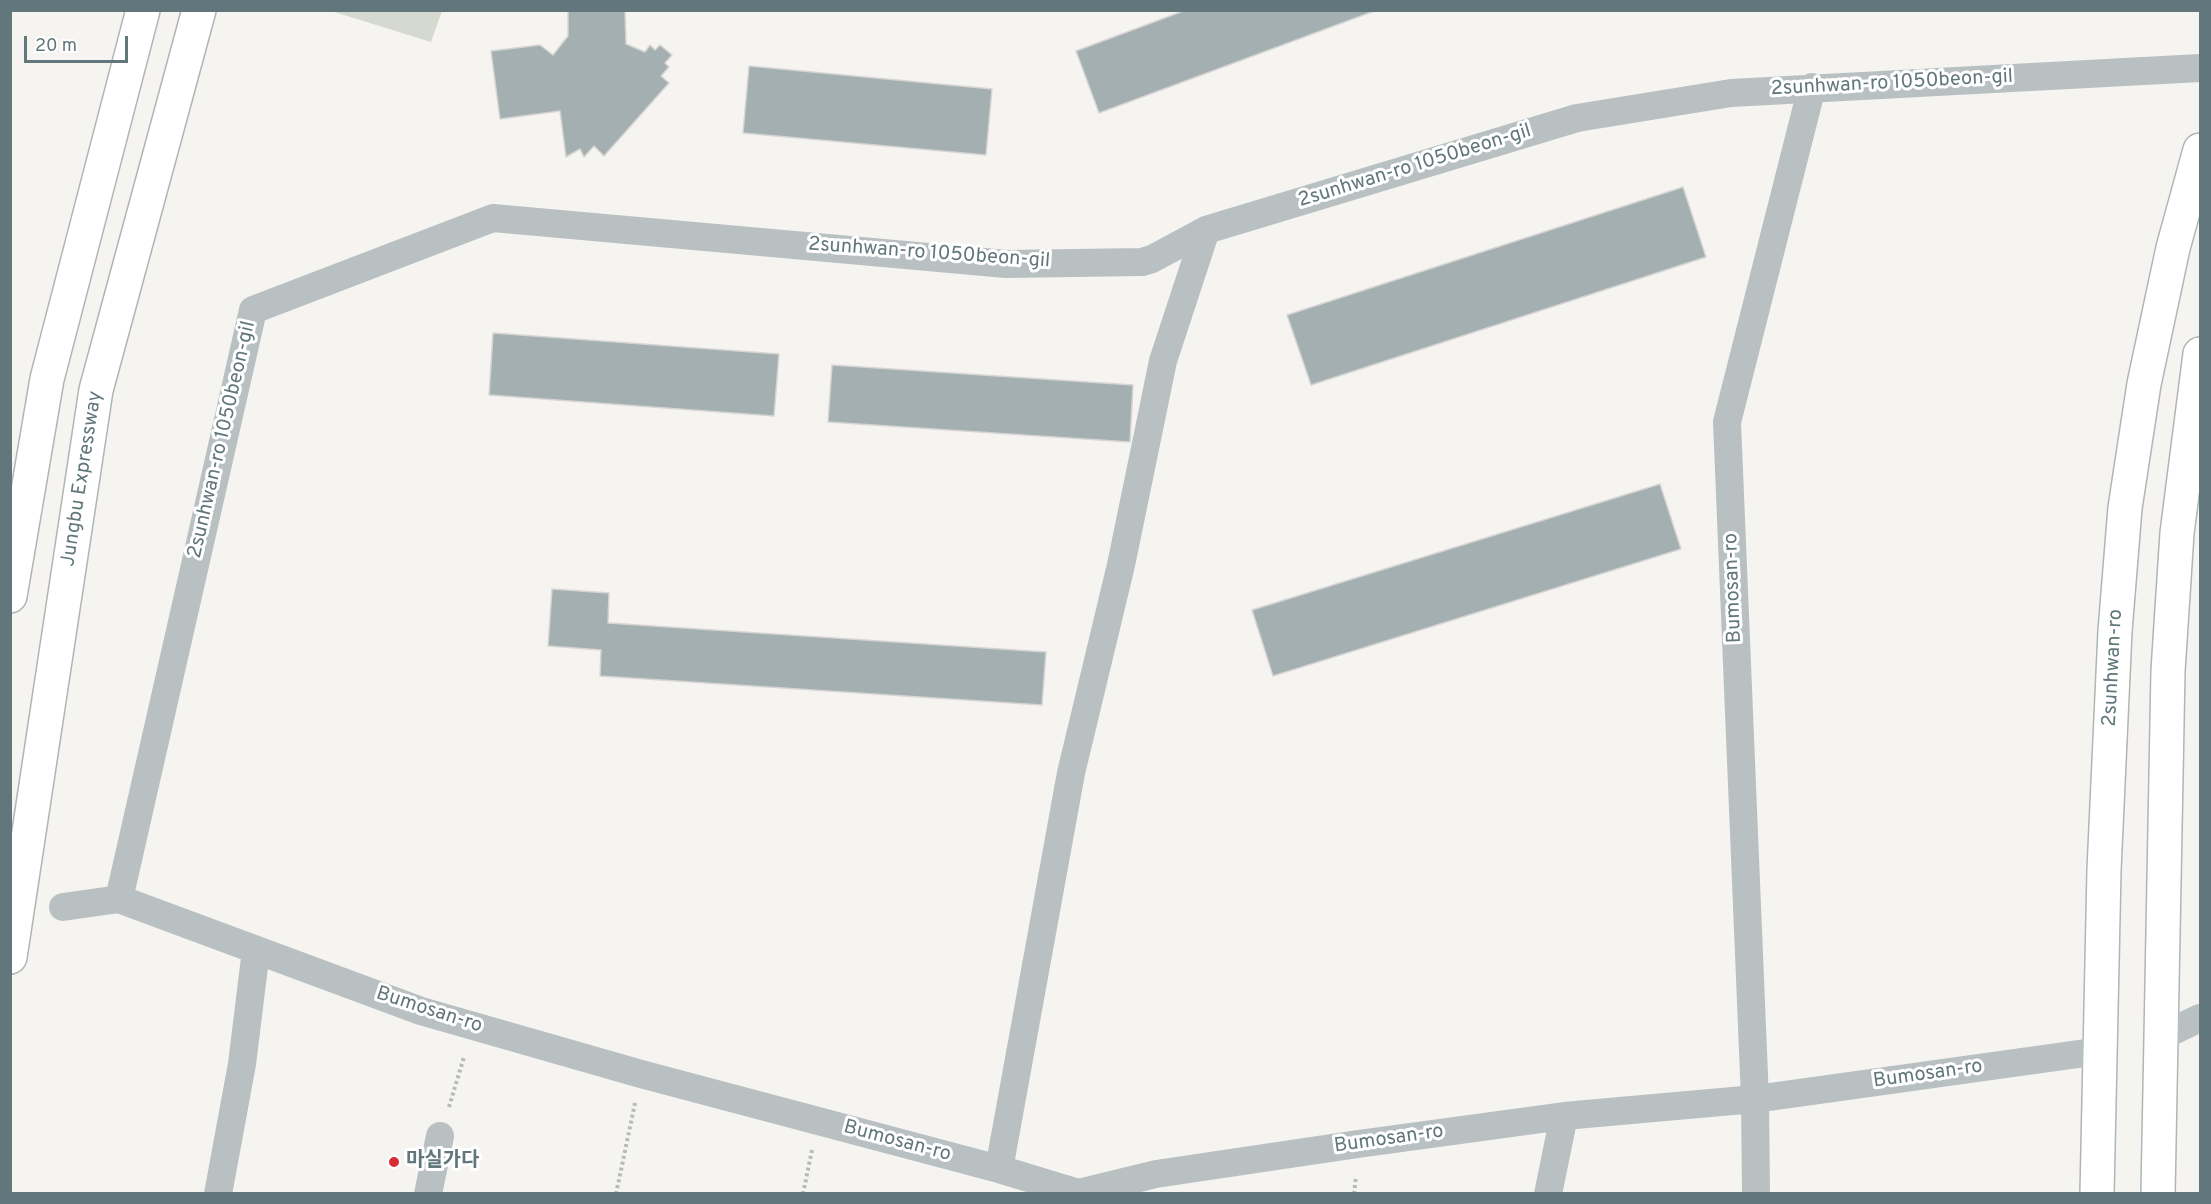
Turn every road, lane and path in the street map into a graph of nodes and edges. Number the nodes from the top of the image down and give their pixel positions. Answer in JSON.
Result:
{"nodes":[{"id":1,"x":143,"y":10,"type":"edge"},
{"id":2,"x":199,"y":10,"type":"edge"},
{"id":3,"x":2200,"y":69,"type":"edge"},
{"id":4,"x":1812,"y":87,"type":"junction"},
{"id":5,"x":2200,"y":150,"type":"edge"},
{"id":6,"x":1206,"y":230,"type":"junction"},
{"id":7,"x":2200,"y":354,"type":"edge"},
{"id":8,"x":10,"y":596,"type":"edge"},
{"id":9,"x":119,"y":899,"type":"junction"},
{"id":10,"x":63,"y":908,"type":"dead end"},
{"id":11,"x":256,"y":950,"type":"junction"},
{"id":12,"x":10,"y":957,"type":"edge"},
{"id":13,"x":2200,"y":1018,"type":"edge"},
{"id":14,"x":474,"y":1026,"type":"junction"},
{"id":15,"x":2160,"y":1037,"type":"junction"},
{"id":16,"x":2100,"y":1051,"type":"junction"},
{"id":17,"x":641,"y":1074,"type":"junction"},
{"id":18,"x":1755,"y":1099,"type":"junction"},
{"id":19,"x":1564,"y":1116,"type":"junction"},
{"id":20,"x":818,"y":1121,"type":"junction"},
{"id":21,"x":440,"y":1136,"type":"joint"},
{"id":22,"x":999,"y":1169,"type":"junction"},
{"id":23,"x":218,"y":1194,"type":"edge"},
{"id":24,"x":428,"y":1194,"type":"edge"},
{"id":25,"x":616,"y":1194,"type":"edge"},
{"id":26,"x":803,"y":1194,"type":"edge"},
{"id":27,"x":1548,"y":1194,"type":"edge"},
{"id":28,"x":1756,"y":1194,"type":"edge"},
{"id":29,"x":2097,"y":1194,"type":"edge"},
{"id":30,"x":2158,"y":1194,"type":"edge"}],
"edges":[{"from":1,"to":8,"type":"main road"},
{"from":2,"to":12,"type":"main road","name":"Jungbu Expressway"},
{"from":3,"to":4,"type":"street","name":"2sunhwan-ro 1050beon-gil"},
{"from":4,"to":6,"type":"street","name":"2sunhwan-ro 1050beon-gil"},
{"from":4,"to":18,"type":"street","name":"Bumosan-ro"},
{"from":5,"to":16,"type":"main road","name":"2sunhwan-ro"},
{"from":6,"to":9,"type":"street","name":"2sunhwan-ro 1050beon-gil"},
{"from":6,"to":22,"type":"street"},
{"from":7,"to":15,"type":"main road"},
{"from":9,"to":10,"type":"street","name":"Bumosan-ro"},
{"from":9,"to":11,"type":"street","name":"Bumosan-ro"},
{"from":11,"to":14,"type":"street","name":"Bumosan-ro"},
{"from":11,"to":23,"type":"street"},
{"from":13,"to":15,"type":"street"},
{"from":14,"to":17,"type":"street","name":"Bumosan-ro"},
{"from":14,"to":21,"type":"path"},
{"from":15,"to":30,"type":"main road"},
{"from":16,"to":18,"type":"street","name":"Bumosan-ro"},
{"from":16,"to":29,"type":"main road","name":"2sunhwan-ro"},
{"from":17,"to":20,"type":"street","name":"Bumosan-ro"},
{"from":17,"to":25,"type":"path"},
{"from":18,"to":19,"type":"street","name":"Bumosan-ro"},
{"from":18,"to":28,"type":"street"},
{"from":19,"to":22,"type":"street","name":"Bumosan-ro"},
{"from":19,"to":27,"type":"street"},
{"from":20,"to":22,"type":"street","name":"Bumosan-ro"},
{"from":20,"to":26,"type":"path"},
{"from":21,"to":24,"type":"street"}]}
